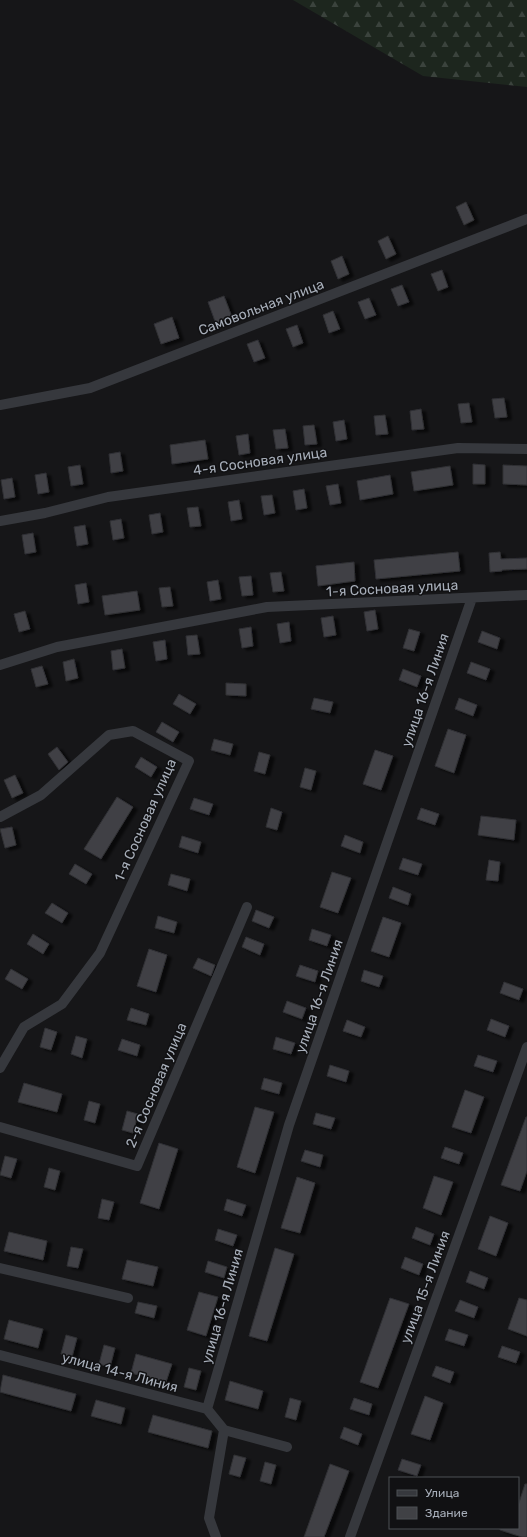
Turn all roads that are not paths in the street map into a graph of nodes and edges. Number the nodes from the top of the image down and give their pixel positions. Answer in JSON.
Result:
{"nodes":[{"id":1,"x":527,"y":219,"type":"edge"},
{"id":2,"x":0,"y":405,"type":"edge"},
{"id":3,"x":527,"y":449,"type":"edge"},
{"id":4,"x":0,"y":521,"type":"edge"},
{"id":5,"x":527,"y":595,"type":"edge"},
{"id":6,"x":472,"y":598,"type":"junction"},
{"id":7,"x":0,"y":665,"type":"edge"},
{"id":8,"x":0,"y":817,"type":"edge"},
{"id":9,"x":247,"y":907,"type":"dead end"},
{"id":10,"x":527,"y":1047,"type":"edge"},
{"id":11,"x":0,"y":1068,"type":"edge"},
{"id":12,"x":0,"y":1127,"type":"edge"},
{"id":13,"x":0,"y":1268,"type":"edge"},
{"id":14,"x":128,"y":1298,"type":"dead end"},
{"id":15,"x":0,"y":1355,"type":"edge"},
{"id":16,"x":207,"y":1409,"type":"junction"},
{"id":17,"x":224,"y":1430,"type":"junction"},
{"id":18,"x":287,"y":1447,"type":"dead end"},
{"id":19,"x":216,"y":1537,"type":"edge"},
{"id":20,"x":350,"y":1537,"type":"edge"}],
"edges":[{"from":1,"to":2,"type":"street","name":"Самовольная улица"},
{"from":3,"to":4,"type":"street","name":"4-я Сосновая улица"},
{"from":5,"to":6,"type":"street","name":"1-я Сосновая улица"},
{"from":6,"to":7,"type":"street","name":"1-я Сосновая улица"},
{"from":6,"to":16,"type":"street","name":"улица 16-я Линия"},
{"from":8,"to":11,"type":"street","name":"1-я Сосновая улица"},
{"from":9,"to":12,"type":"street","name":"2-я Сосновая улица"},
{"from":10,"to":20,"type":"street","name":"улица 15-я Линия"},
{"from":13,"to":14,"type":"street"},
{"from":15,"to":16,"type":"street","name":"улица 14-я Линия"},
{"from":16,"to":17,"type":"street"},
{"from":17,"to":18,"type":"street"},
{"from":17,"to":19,"type":"street"}]}
